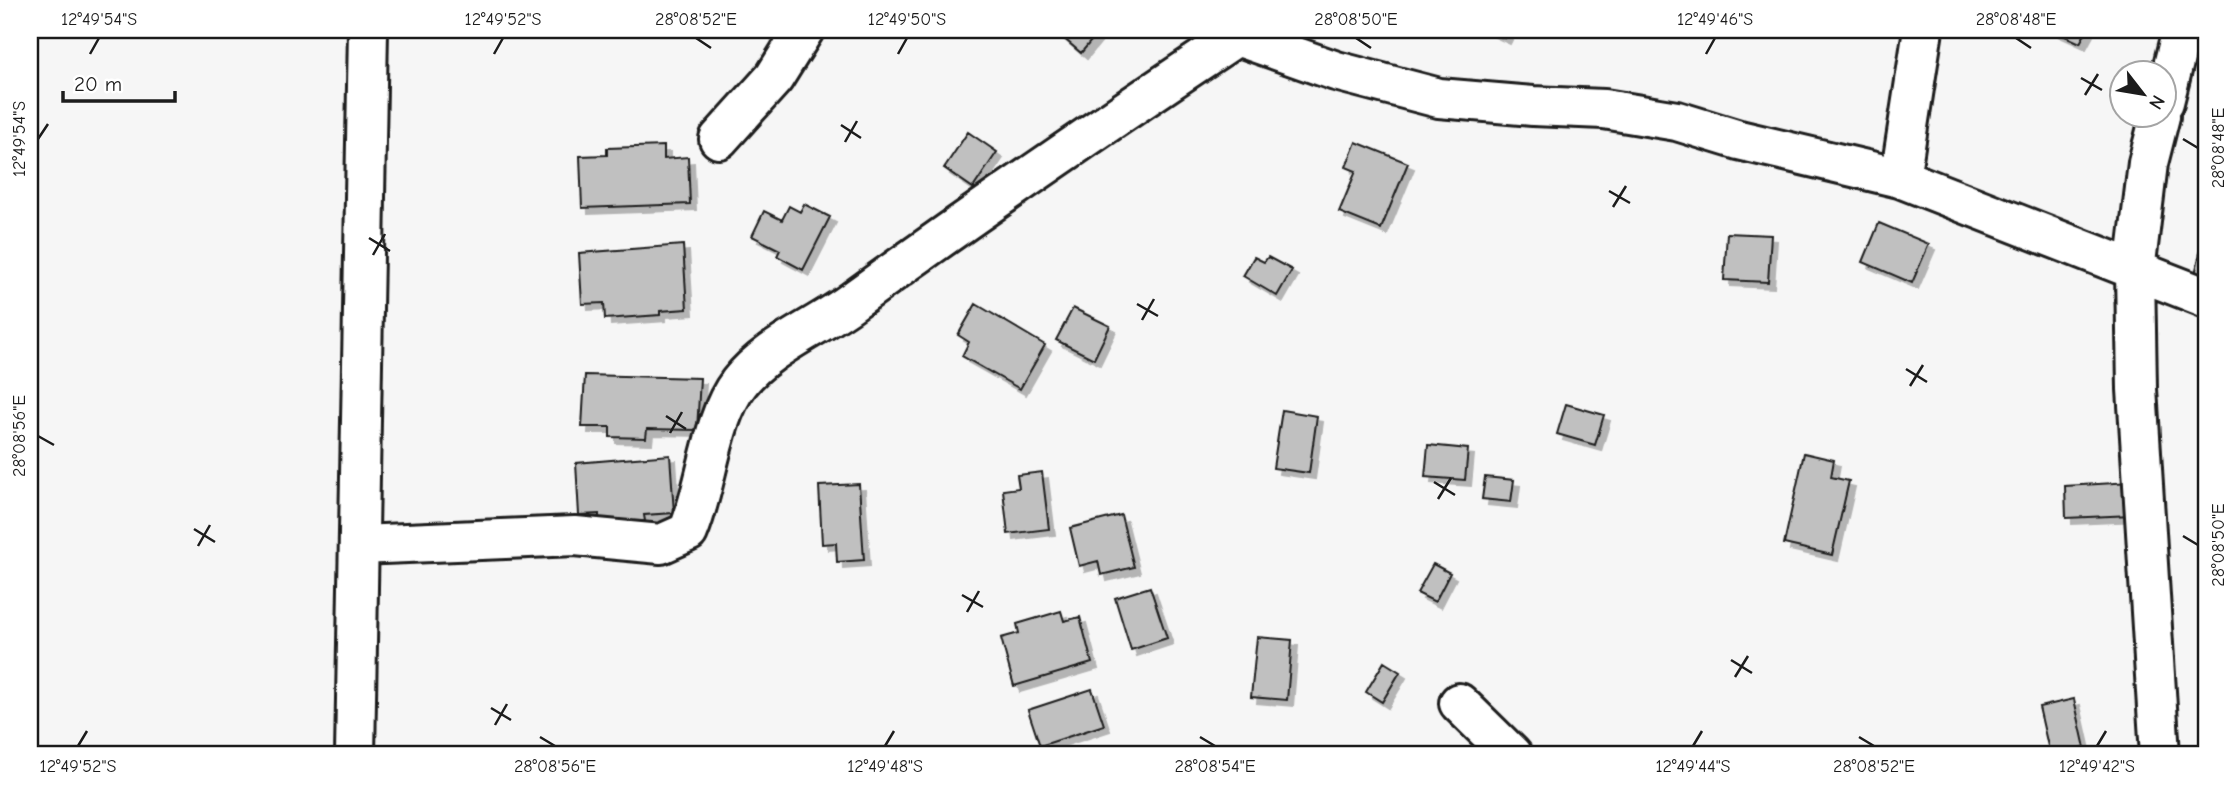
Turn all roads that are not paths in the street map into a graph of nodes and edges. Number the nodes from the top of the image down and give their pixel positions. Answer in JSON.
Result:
{"nodes":[{"id":1,"x":368,"y":30,"type":"edge"},
{"id":2,"x":804,"y":30,"type":"edge"},
{"id":3,"x":1923,"y":30,"type":"edge"},
{"id":4,"x":2182,"y":30,"type":"edge"},
{"id":5,"x":1240,"y":33,"type":"edge"},
{"id":6,"x":2174,"y":60,"type":"edge"},
{"id":7,"x":2156,"y":130,"type":"edge"},
{"id":8,"x":719,"y":139,"type":"dead end"},
{"id":9,"x":1900,"y":178,"type":"junction"},
{"id":10,"x":2135,"y":271,"type":"junction"},
{"id":11,"x":2207,"y":298,"type":"edge"},
{"id":12,"x":359,"y":545,"type":"junction"},
{"id":13,"x":1459,"y":703,"type":"dead end"},
{"id":14,"x":355,"y":755,"type":"edge"},
{"id":15,"x":1511,"y":755,"type":"edge"},
{"id":16,"x":2160,"y":755,"type":"edge"}],
"edges":[{"from":1,"to":12,"type":"street"},
{"from":2,"to":8,"type":"street"},
{"from":3,"to":9,"type":"street"},
{"from":4,"to":6,"type":"street"},
{"from":5,"to":9,"type":"street"},
{"from":5,"to":12,"type":"street"},
{"from":7,"to":10,"type":"street"},
{"from":9,"to":10,"type":"street"},
{"from":10,"to":11,"type":"street"},
{"from":10,"to":16,"type":"street"},
{"from":12,"to":14,"type":"street"},
{"from":13,"to":15,"type":"street"}]}
